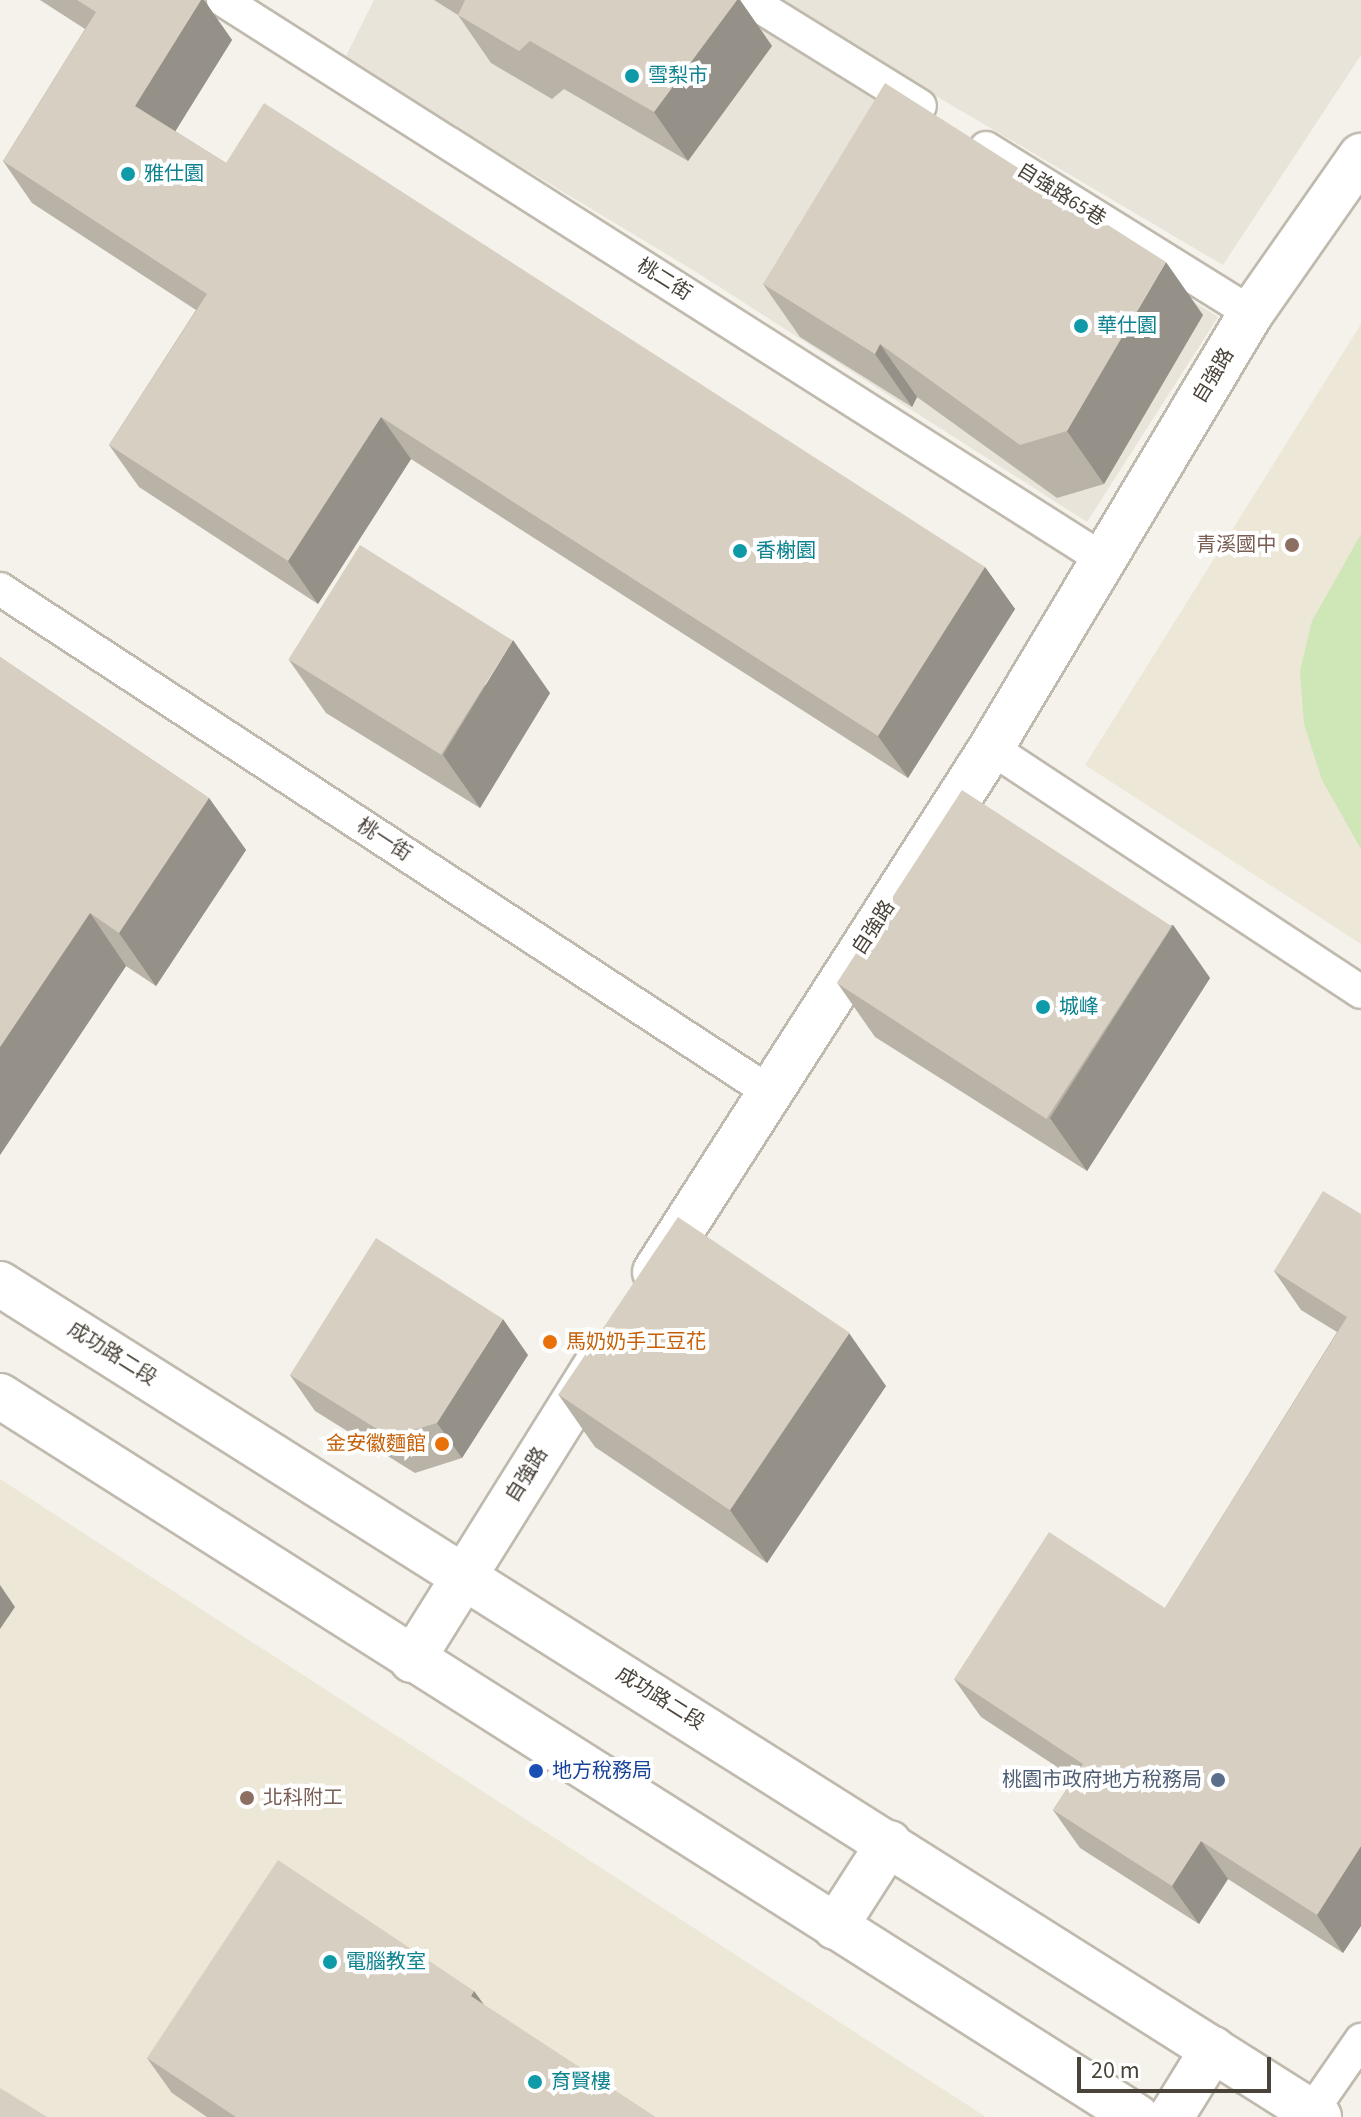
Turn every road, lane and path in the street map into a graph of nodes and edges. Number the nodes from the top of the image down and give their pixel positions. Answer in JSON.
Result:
{"nodes":[{"id":1,"x":223,"y":0,"type":"edge"},
{"id":2,"x":749,"y":0,"type":"edge"},
{"id":3,"x":1361,"y":156,"type":"edge"},
{"id":4,"x":1251,"y":313,"type":"junction"},
{"id":5,"x":1104,"y":560,"type":"junction"},
{"id":6,"x":0,"y":589,"type":"edge"},
{"id":7,"x":991,"y":748,"type":"junction"},
{"id":8,"x":1361,"y":992,"type":"edge"},
{"id":9,"x":768,"y":1091,"type":"junction"},
{"id":10,"x":0,"y":1284,"type":"edge"},
{"id":11,"x":0,"y":1396,"type":"edge"},
{"id":12,"x":464,"y":1575,"type":"junction"},
{"id":13,"x":412,"y":1660,"type":"junction"},
{"id":14,"x":889,"y":1843,"type":"junction"},
{"id":15,"x":835,"y":1927,"type":"junction"},
{"id":16,"x":1361,"y":2040,"type":"edge"},
{"id":17,"x":1213,"y":2049,"type":"junction"},
{"id":18,"x":1315,"y":2115,"type":"edge"},
{"id":19,"x":1137,"y":2117,"type":"edge"},
{"id":20,"x":1171,"y":2117,"type":"edge"}],
"edges":[{"from":1,"to":5,"type":"lane","name":"桃二街"},
{"from":2,"to":4,"type":"lane","name":"自強路65巷"},
{"from":3,"to":4,"type":"street","name":"自強路"},
{"from":4,"to":5,"type":"street","name":"自強路"},
{"from":5,"to":7,"type":"street","name":"自強路"},
{"from":6,"to":9,"type":"lane","name":"桃一街"},
{"from":7,"to":8,"type":"lane"},
{"from":7,"to":9,"type":"street","name":"自強路"},
{"from":9,"to":12,"type":"street","name":"自強路"},
{"from":10,"to":12,"type":"street","name":"成功路二段"},
{"from":11,"to":13,"type":"street"},
{"from":12,"to":13,"type":"street","name":"自強路"},
{"from":12,"to":14,"type":"street","name":"成功路二段"},
{"from":13,"to":15,"type":"street"},
{"from":14,"to":15,"type":"street"},
{"from":14,"to":17,"type":"street","name":"成功路二段"},
{"from":15,"to":19,"type":"street"},
{"from":16,"to":18,"type":"lane"},
{"from":17,"to":18,"type":"street","name":"成功路二段"},
{"from":17,"to":20,"type":"street"}]}
